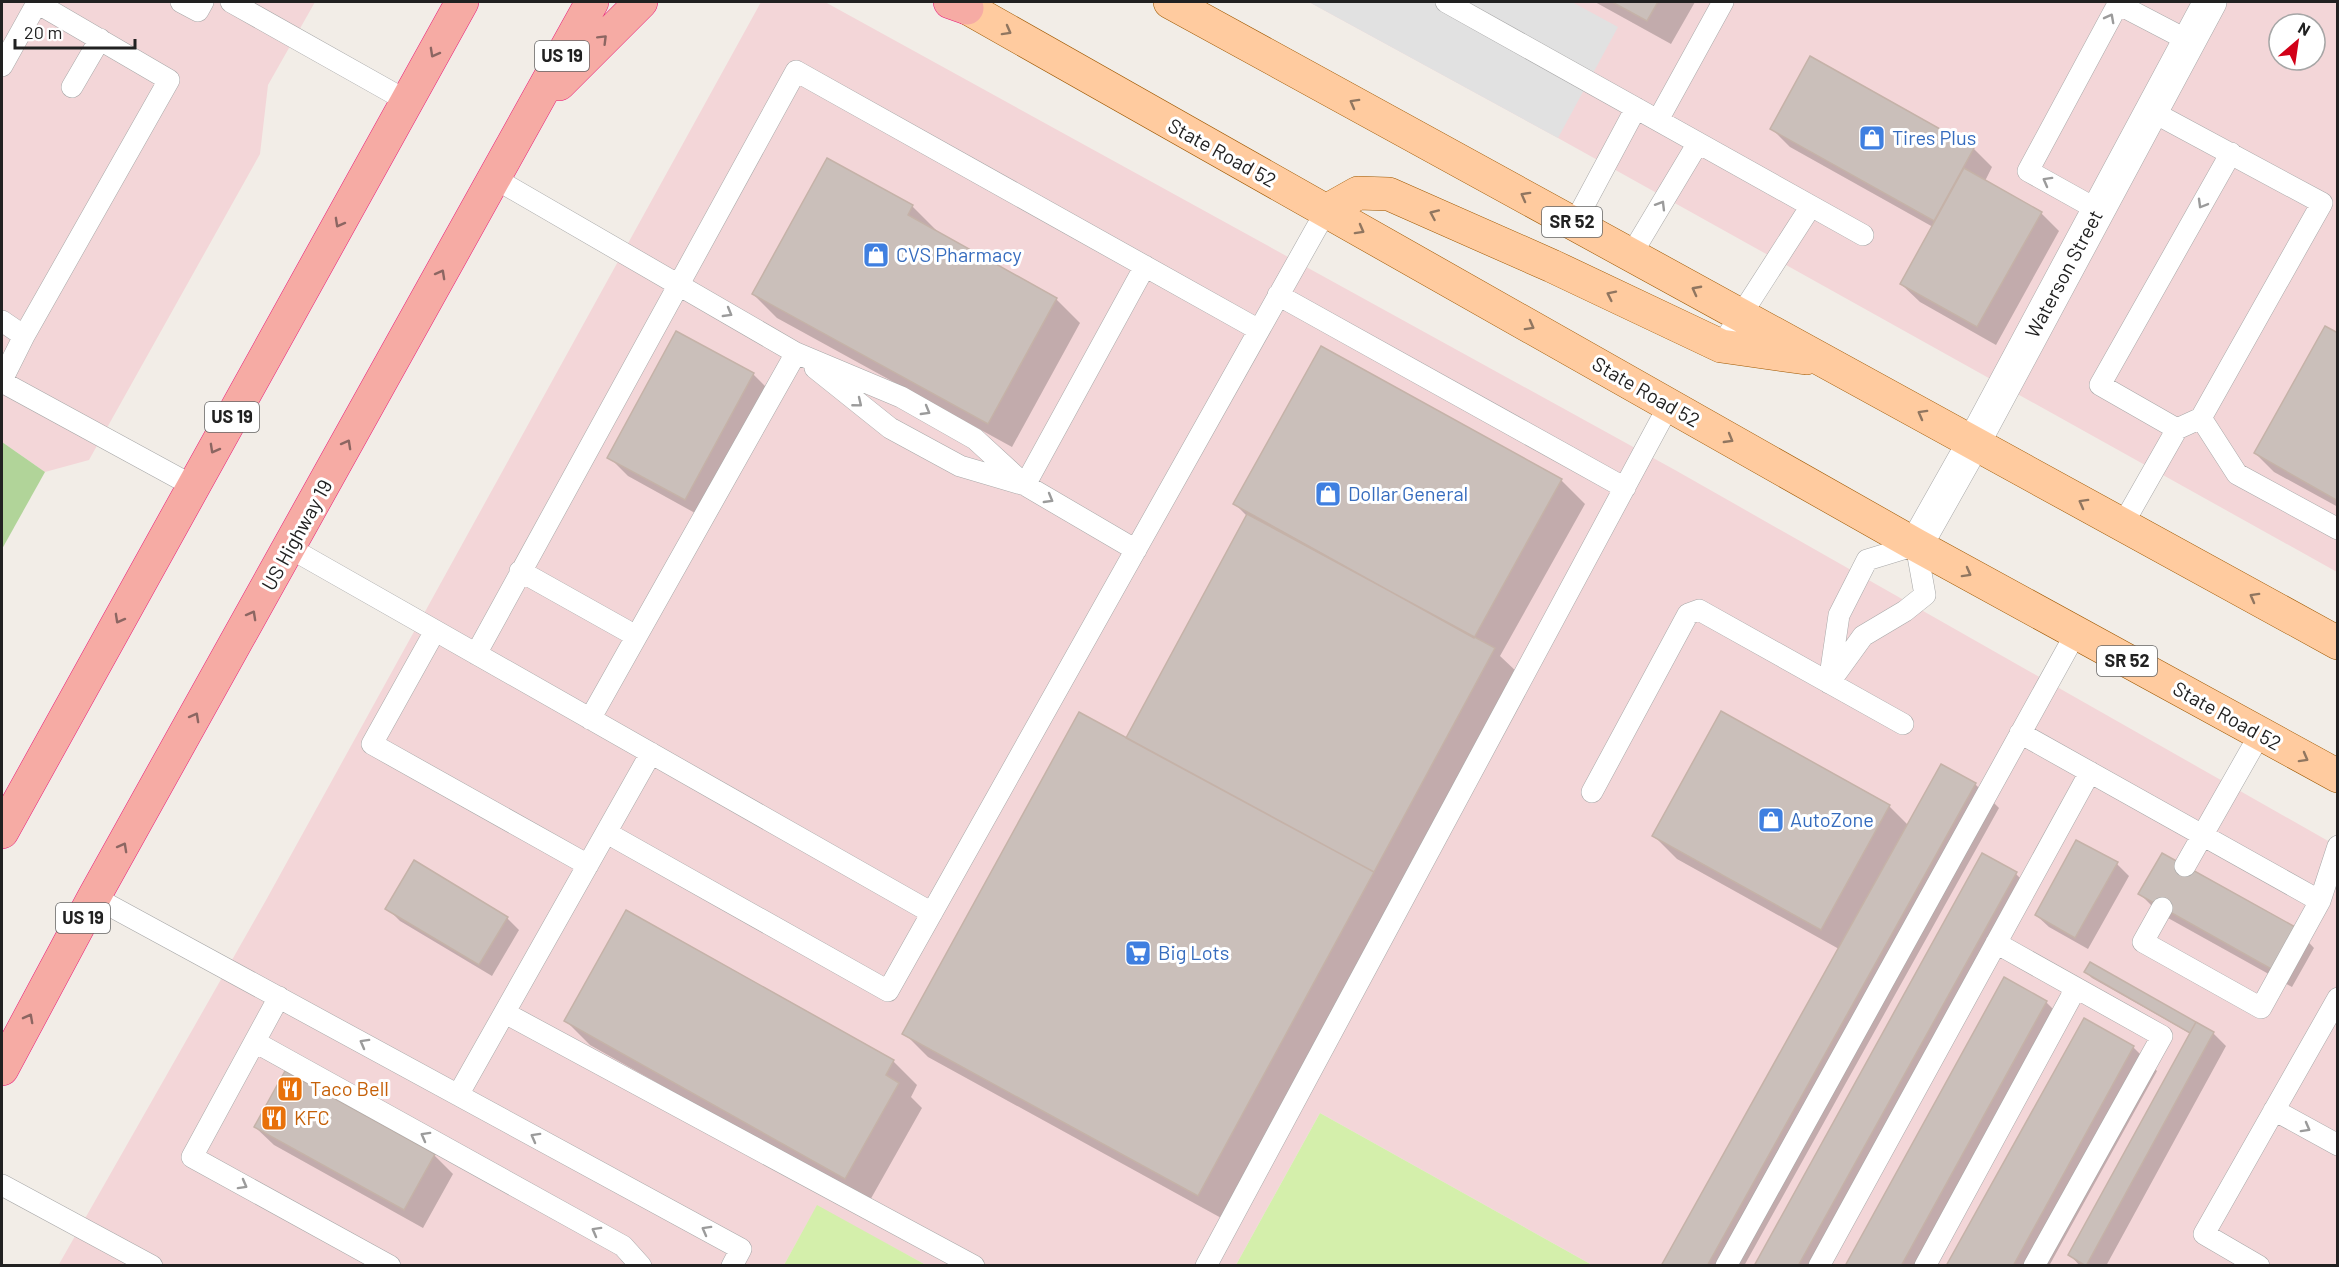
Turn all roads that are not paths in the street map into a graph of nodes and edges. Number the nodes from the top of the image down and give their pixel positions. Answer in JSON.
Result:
{"nodes":[{"id":1,"x":181,"y":2,"type":"edge"},
{"id":2,"x":202,"y":2,"type":"edge"},
{"id":3,"x":231,"y":2,"type":"edge"},
{"id":4,"x":462,"y":2,"type":"edge"},
{"id":5,"x":592,"y":2,"type":"edge"},
{"id":6,"x":641,"y":2,"type":"edge"},
{"id":7,"x":1174,"y":2,"type":"edge"},
{"id":8,"x":1446,"y":2,"type":"edge"},
{"id":9,"x":1723,"y":2,"type":"edge"},
{"id":10,"x":2210,"y":2,"type":"edge"},
{"id":11,"x":958,"y":4,"type":"edge"},
{"id":12,"x":100,"y":39,"type":"junction"},
{"id":13,"x":2189,"y":41,"type":"junction"},
{"id":14,"x":2,"y":66,"type":"edge"},
{"id":15,"x":72,"y":87,"type":"dead end"},
{"id":16,"x":407,"y":101,"type":"junction"},
{"id":17,"x":1636,"y":108,"type":"junction"},
{"id":18,"x":532,"y":110,"type":"junction"},
{"id":19,"x":2151,"y":111,"type":"junction"},
{"id":20,"x":1658,"y":120,"type":"junction"},
{"id":21,"x":1698,"y":143,"type":"junction"},
{"id":22,"x":2231,"y":153,"type":"junction"},
{"id":23,"x":494,"y":178,"type":"junction"},
{"id":24,"x":1811,"y":206,"type":"junction"},
{"id":25,"x":2098,"y":210,"type":"junction"},
{"id":26,"x":1326,"y":211,"type":"junction"},
{"id":27,"x":1574,"y":224,"type":"junction"},
{"id":28,"x":1863,"y":235,"type":"dead end"},
{"id":29,"x":1631,"y":255,"type":"junction"},
{"id":30,"x":1144,"y":266,"type":"junction"},
{"id":31,"x":677,"y":284,"type":"junction"},
{"id":32,"x":1278,"y":295,"type":"junction"},
{"id":33,"x":1742,"y":315,"type":"junction"},
{"id":34,"x":2,"y":321,"type":"edge"},
{"id":35,"x":1259,"y":330,"type":"junction"},
{"id":36,"x":24,"y":336,"type":"junction"},
{"id":37,"x":1721,"y":346,"type":"junction"},
{"id":38,"x":796,"y":353,"type":"junction"},
{"id":39,"x":1825,"y":361,"type":"junction"},
{"id":40,"x":2,"y":381,"type":"edge"},
{"id":41,"x":1669,"y":405,"type":"junction"},
{"id":42,"x":2202,"y":418,"type":"junction"},
{"id":43,"x":2177,"y":429,"type":"junction"},
{"id":44,"x":1974,"y":442,"type":"junction"},
{"id":45,"x":1024,"y":485,"type":"junction"},
{"id":46,"x":193,"y":486,"type":"junction"},
{"id":47,"x":1625,"y":488,"type":"junction"},
{"id":48,"x":2123,"y":525,"type":"junction"},
{"id":49,"x":2337,"y":529,"type":"edge"},
{"id":50,"x":1916,"y":545,"type":"junction"},
{"id":51,"x":290,"y":548,"type":"junction"},
{"id":52,"x":1136,"y":550,"type":"junction"},
{"id":53,"x":520,"y":571,"type":"junction"},
{"id":54,"x":435,"y":630,"type":"junction"},
{"id":55,"x":2076,"y":633,"type":"junction"},
{"id":56,"x":636,"y":636,"type":"junction"},
{"id":57,"x":2337,"y":643,"type":"edge"},
{"id":58,"x":476,"y":654,"type":"junction"},
{"id":59,"x":1829,"y":683,"type":"junction"},
{"id":60,"x":590,"y":718,"type":"junction"},
{"id":61,"x":1904,"y":724,"type":"dead end"},
{"id":62,"x":2020,"y":733,"type":"junction"},
{"id":63,"x":2260,"y":734,"type":"junction"},
{"id":64,"x":651,"y":753,"type":"junction"},
{"id":65,"x":2090,"y":772,"type":"junction"},
{"id":66,"x":2337,"y":777,"type":"edge"},
{"id":67,"x":1592,"y":792,"type":"dead end"},
{"id":68,"x":2,"y":832,"type":"edge"},
{"id":69,"x":607,"y":833,"type":"junction"},
{"id":70,"x":2203,"y":836,"type":"junction"},
{"id":71,"x":2337,"y":846,"type":"edge"},
{"id":72,"x":588,"y":865,"type":"junction"},
{"id":73,"x":2186,"y":866,"type":"dead end"},
{"id":74,"x":94,"y":897,"type":"junction"},
{"id":75,"x":2320,"y":901,"type":"junction"},
{"id":76,"x":2162,"y":908,"type":"dead end"},
{"id":77,"x":932,"y":913,"type":"junction"},
{"id":78,"x":1996,"y":943,"type":"junction"},
{"id":79,"x":2076,"y":988,"type":"junction"},
{"id":80,"x":279,"y":997,"type":"junction"},
{"id":81,"x":2337,"y":998,"type":"edge"},
{"id":82,"x":505,"y":1013,"type":"junction"},
{"id":83,"x":255,"y":1042,"type":"junction"},
{"id":84,"x":2,"y":1069,"type":"edge"},
{"id":85,"x":458,"y":1095,"type":"junction"},
{"id":86,"x":2274,"y":1110,"type":"junction"},
{"id":87,"x":2337,"y":1145,"type":"edge"},
{"id":88,"x":2,"y":1185,"type":"edge"},
{"id":89,"x":152,"y":1266,"type":"edge"},
{"id":90,"x":390,"y":1266,"type":"edge"},
{"id":91,"x":641,"y":1266,"type":"edge"},
{"id":92,"x":732,"y":1266,"type":"edge"},
{"id":93,"x":974,"y":1266,"type":"edge"},
{"id":94,"x":1206,"y":1266,"type":"edge"},
{"id":95,"x":1726,"y":1266,"type":"edge"},
{"id":96,"x":1819,"y":1266,"type":"edge"},
{"id":97,"x":1925,"y":1266,"type":"edge"},
{"id":98,"x":2034,"y":1266,"type":"edge"},
{"id":99,"x":2259,"y":1266,"type":"edge"}],
"edges":[{"from":1,"to":2,"type":"lane"},
{"from":3,"to":16,"type":"lane"},
{"from":4,"to":16,"type":"highway","number":"US 19","one_way":true},
{"from":5,"to":18,"type":"highway","name":"US Highway 19","number":"US 19"},
{"from":18,"to":6,"type":"highway","one_way":true},
{"from":27,"to":7,"type":"main road","number":"SR 52","one_way":true},
{"from":8,"to":17,"type":"lane"},
{"from":9,"to":20,"type":"lane"},
{"from":10,"to":13,"type":"street","name":"Waterson Street"},
{"from":11,"to":26,"type":"main road","name":"State Road 52","number":"SR 52","one_way":true},
{"from":12,"to":14,"type":"lane"},
{"from":12,"to":15,"type":"lane"},
{"from":12,"to":36,"type":"lane"},
{"from":13,"to":19,"type":"street","name":"Waterson Street"},
{"from":25,"to":13,"type":"lane","one_way":true},
{"from":16,"to":46,"type":"highway","number":"US 19","one_way":true},
{"from":17,"to":20,"type":"lane"},
{"from":17,"to":27,"type":"lane"},
{"from":18,"to":23,"type":"highway","name":"US Highway 19","number":"US 19"},
{"from":19,"to":22,"type":"lane"},
{"from":19,"to":25,"type":"street","name":"Waterson Street"},
{"from":20,"to":21,"type":"lane"},
{"from":21,"to":24,"type":"lane"},
{"from":29,"to":21,"type":"lane","one_way":true},
{"from":22,"to":42,"type":"lane"},
{"from":22,"to":43,"type":"lane","one_way":true},
{"from":23,"to":31,"type":"lane"},
{"from":51,"to":23,"type":"highway","name":"US Highway 19","number":"US 19","one_way":true},
{"from":24,"to":28,"type":"lane"},
{"from":24,"to":33,"type":"lane"},
{"from":25,"to":44,"type":"street","name":"Waterson Street"},
{"from":26,"to":32,"type":"lane"},
{"from":37,"to":26,"type":"main road","one_way":true},
{"from":26,"to":41,"type":"main road","name":"State Road 52","number":"SR 52","one_way":true},
{"from":27,"to":29,"type":"main road","number":"SR 52"},
{"from":33,"to":29,"type":"main road","number":"SR 52","one_way":true},
{"from":30,"to":31,"type":"lane"},
{"from":30,"to":35,"type":"lane"},
{"from":30,"to":45,"type":"lane"},
{"from":31,"to":38,"type":"lane","one_way":true},
{"from":31,"to":53,"type":"lane"},
{"from":32,"to":35,"type":"lane"},
{"from":32,"to":47,"type":"lane"},
{"from":33,"to":37,"type":"lane"},
{"from":33,"to":39,"type":"main road","number":"SR 52"},
{"from":34,"to":36,"type":"lane"},
{"from":35,"to":52,"type":"lane"},
{"from":36,"to":40,"type":"lane"},
{"from":37,"to":39,"type":"main road"},
{"from":38,"to":45,"type":"lane","one_way":true},
{"from":38,"to":45,"type":"lane","one_way":true},
{"from":38,"to":56,"type":"lane"},
{"from":44,"to":39,"type":"main road","number":"SR 52","one_way":true},
{"from":40,"to":46,"type":"lane"},
{"from":41,"to":47,"type":"lane"},
{"from":41,"to":50,"type":"main road","name":"State Road 52","number":"SR 52","one_way":true},
{"from":42,"to":43,"type":"lane"},
{"from":42,"to":49,"type":"lane"},
{"from":43,"to":48,"type":"lane"},
{"from":48,"to":44,"type":"main road","number":"SR 52","one_way":true},
{"from":44,"to":50,"type":"street","name":"Waterson Street"},
{"from":45,"to":52,"type":"lane","one_way":true},
{"from":46,"to":68,"type":"highway","number":"US 19","one_way":true},
{"from":47,"to":94,"type":"lane"},
{"from":57,"to":48,"type":"main road","number":"SR 52","one_way":true},
{"from":50,"to":55,"type":"main road","name":"State Road 52","number":"SR 52","one_way":true},
{"from":50,"to":59,"type":"lane"},
{"from":50,"to":59,"type":"lane"},
{"from":51,"to":54,"type":"lane"},
{"from":74,"to":51,"type":"highway","name":"US Highway 19","number":"US 19","one_way":true},
{"from":52,"to":77,"type":"lane"},
{"from":53,"to":56,"type":"lane"},
{"from":53,"to":58,"type":"lane"},
{"from":54,"to":58,"type":"lane"},
{"from":54,"to":72,"type":"lane"},
{"from":55,"to":62,"type":"lane"},
{"from":55,"to":63,"type":"main road","name":"State Road 52","number":"SR 52"},
{"from":56,"to":60,"type":"lane"},
{"from":58,"to":60,"type":"lane"},
{"from":59,"to":61,"type":"lane"},
{"from":59,"to":67,"type":"lane"},
{"from":60,"to":64,"type":"lane"},
{"from":62,"to":65,"type":"lane"},
{"from":62,"to":95,"type":"lane"},
{"from":63,"to":66,"type":"main road","name":"State Road 52","number":"SR 52","one_way":true},
{"from":63,"to":70,"type":"lane"},
{"from":64,"to":69,"type":"lane"},
{"from":64,"to":77,"type":"lane"},
{"from":65,"to":70,"type":"lane"},
{"from":65,"to":78,"type":"lane"},
{"from":69,"to":72,"type":"lane"},
{"from":69,"to":77,"type":"lane"},
{"from":70,"to":73,"type":"lane"},
{"from":70,"to":75,"type":"lane"},
{"from":71,"to":75,"type":"lane"},
{"from":72,"to":82,"type":"lane"},
{"from":74,"to":80,"type":"lane"},
{"from":84,"to":74,"type":"highway","name":"US Highway 19","number":"US 19","one_way":true},
{"from":75,"to":76,"type":"lane"},
{"from":78,"to":79,"type":"lane"},
{"from":78,"to":96,"type":"lane"},
{"from":79,"to":97,"type":"lane"},
{"from":79,"to":98,"type":"lane"},
{"from":80,"to":83,"type":"lane"},
{"from":85,"to":80,"type":"lane","one_way":true},
{"from":81,"to":86,"type":"lane"},
{"from":82,"to":85,"type":"lane"},
{"from":82,"to":93,"type":"lane"},
{"from":83,"to":90,"type":"lane","one_way":true},
{"from":91,"to":83,"type":"lane","one_way":true},
{"from":92,"to":85,"type":"lane","one_way":true},
{"from":86,"to":87,"type":"lane","one_way":true},
{"from":86,"to":99,"type":"lane"},
{"from":88,"to":89,"type":"lane"}]}
